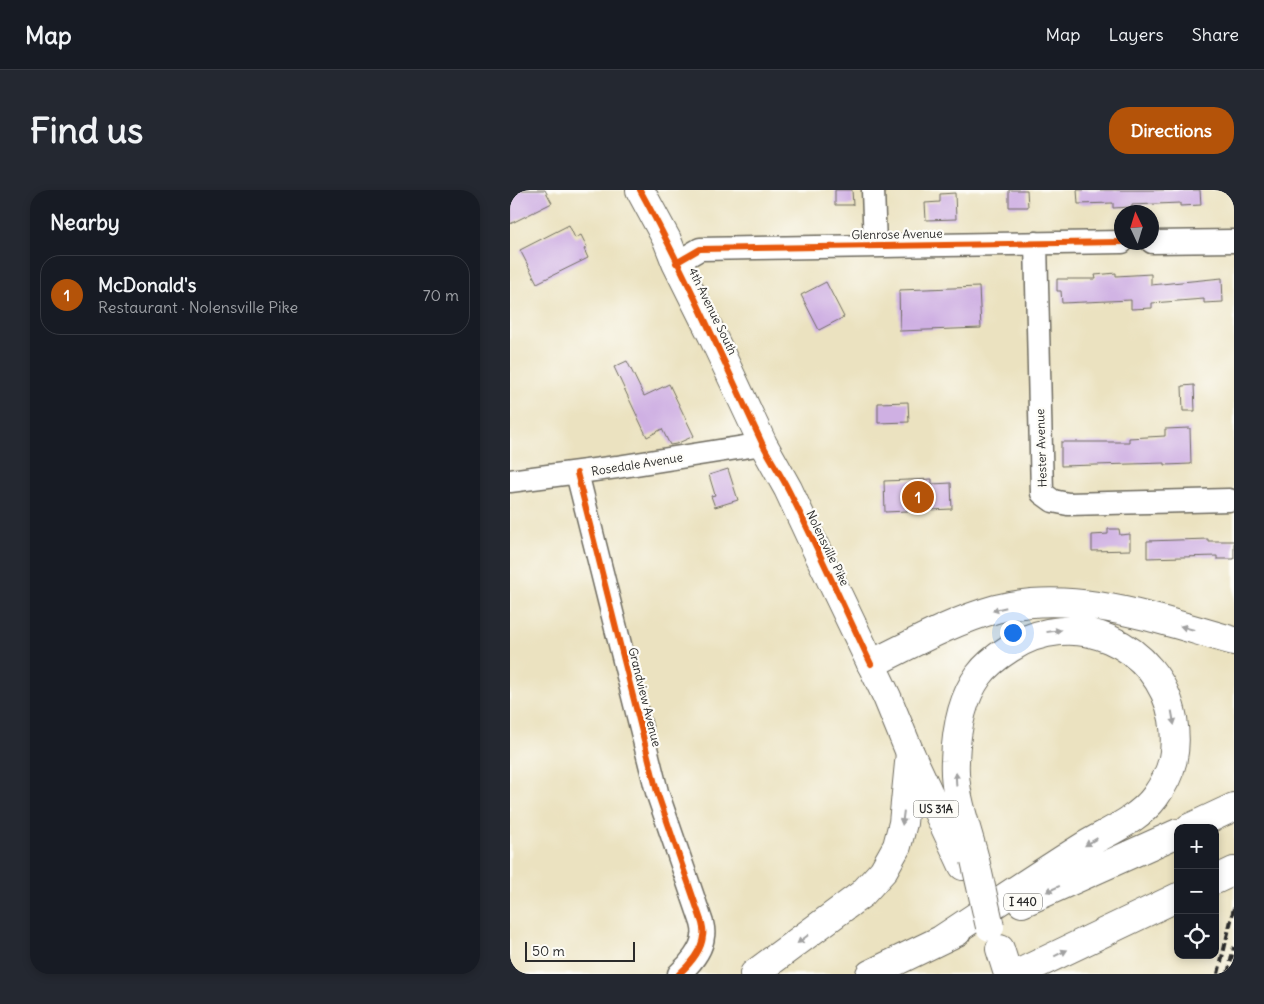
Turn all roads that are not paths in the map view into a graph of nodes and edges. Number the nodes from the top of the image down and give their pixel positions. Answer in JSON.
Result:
{"nodes":[{"id":1,"x":640,"y":190,"type":"edge"},
{"id":2,"x":873,"y":190,"type":"edge"},
{"id":3,"x":1234,"y":241,"type":"edge"},
{"id":4,"x":1114,"y":242,"type":"edge"},
{"id":5,"x":1159,"y":242,"type":"edge"},
{"id":6,"x":1036,"y":243,"type":"junction"},
{"id":7,"x":875,"y":245,"type":"junction"},
{"id":8,"x":676,"y":262,"type":"junction"},
{"id":9,"x":763,"y":444,"type":"junction"},
{"id":10,"x":576,"y":473,"type":"junction"},
{"id":11,"x":510,"y":481,"type":"edge"},
{"id":12,"x":1230,"y":500,"type":"dead end"},
{"id":13,"x":1234,"y":641,"type":"edge"},
{"id":14,"x":871,"y":664,"type":"junction"},
{"id":15,"x":910,"y":753,"type":"junction"},
{"id":16,"x":1234,"y":807,"type":"edge"},
{"id":17,"x":1198,"y":824,"type":"edge"},
{"id":18,"x":1174,"y":835,"type":"edge"},
{"id":19,"x":969,"y":863,"type":"junction"},
{"id":20,"x":1234,"y":871,"type":"edge"},
{"id":21,"x":1219,"y":878,"type":"edge"},
{"id":22,"x":1174,"y":899,"type":"edge"},
{"id":23,"x":995,"y":938,"type":"junction"},
{"id":24,"x":942,"y":939,"type":"junction"},
{"id":25,"x":679,"y":974,"type":"edge"},
{"id":26,"x":754,"y":974,"type":"edge"},
{"id":27,"x":870,"y":974,"type":"edge"},
{"id":28,"x":1008,"y":974,"type":"edge"},
{"id":29,"x":1012,"y":974,"type":"edge"},
{"id":30,"x":1017,"y":974,"type":"edge"}],
"edges":[{"from":1,"to":8,"type":"main road","name":"4th Avenue South","number":"US 31A"},
{"from":2,"to":7,"type":"street"},
{"from":3,"to":5,"type":"street"},
{"from":4,"to":6,"type":"street","name":"Glenrose Avenue"},
{"from":6,"to":7,"type":"street","name":"Glenrose Avenue"},
{"from":6,"to":12,"type":"street","name":"Hester Avenue"},
{"from":7,"to":8,"type":"street","name":"Glenrose Avenue"},
{"from":8,"to":9,"type":"main road","name":"4th Avenue South","number":"US 31A"},
{"from":9,"to":10,"type":"street","name":"Rosedale Avenue"},
{"from":9,"to":14,"type":"main road","name":"Nolensville Pike","number":"US 31A"},
{"from":10,"to":11,"type":"street","name":"Rosedale Avenue"},
{"from":10,"to":25,"type":"street","name":"Grandview Avenue"},
{"from":13,"to":14,"type":"main road","one_way":true},
{"from":14,"to":15,"type":"main road","name":"Nolensville Pike","number":"US 31A"},
{"from":15,"to":19,"type":"main road","name":"Nolensville Pike","number":"US 31A"},
{"from":15,"to":26,"type":"main road","one_way":true},
{"from":16,"to":17,"type":"main road"},
{"from":18,"to":24,"type":"main road","number":"I 440","one_way":true},
{"from":19,"to":23,"type":"main road","bridge":true},
{"from":19,"to":24,"type":"main road","one_way":true},
{"from":20,"to":21,"type":"main road"},
{"from":30,"to":22,"type":"main road","one_way":true},
{"from":23,"to":28,"type":"main road"},
{"from":23,"to":29,"type":"main road"},
{"from":24,"to":27,"type":"main road","number":"I 440"}]}
